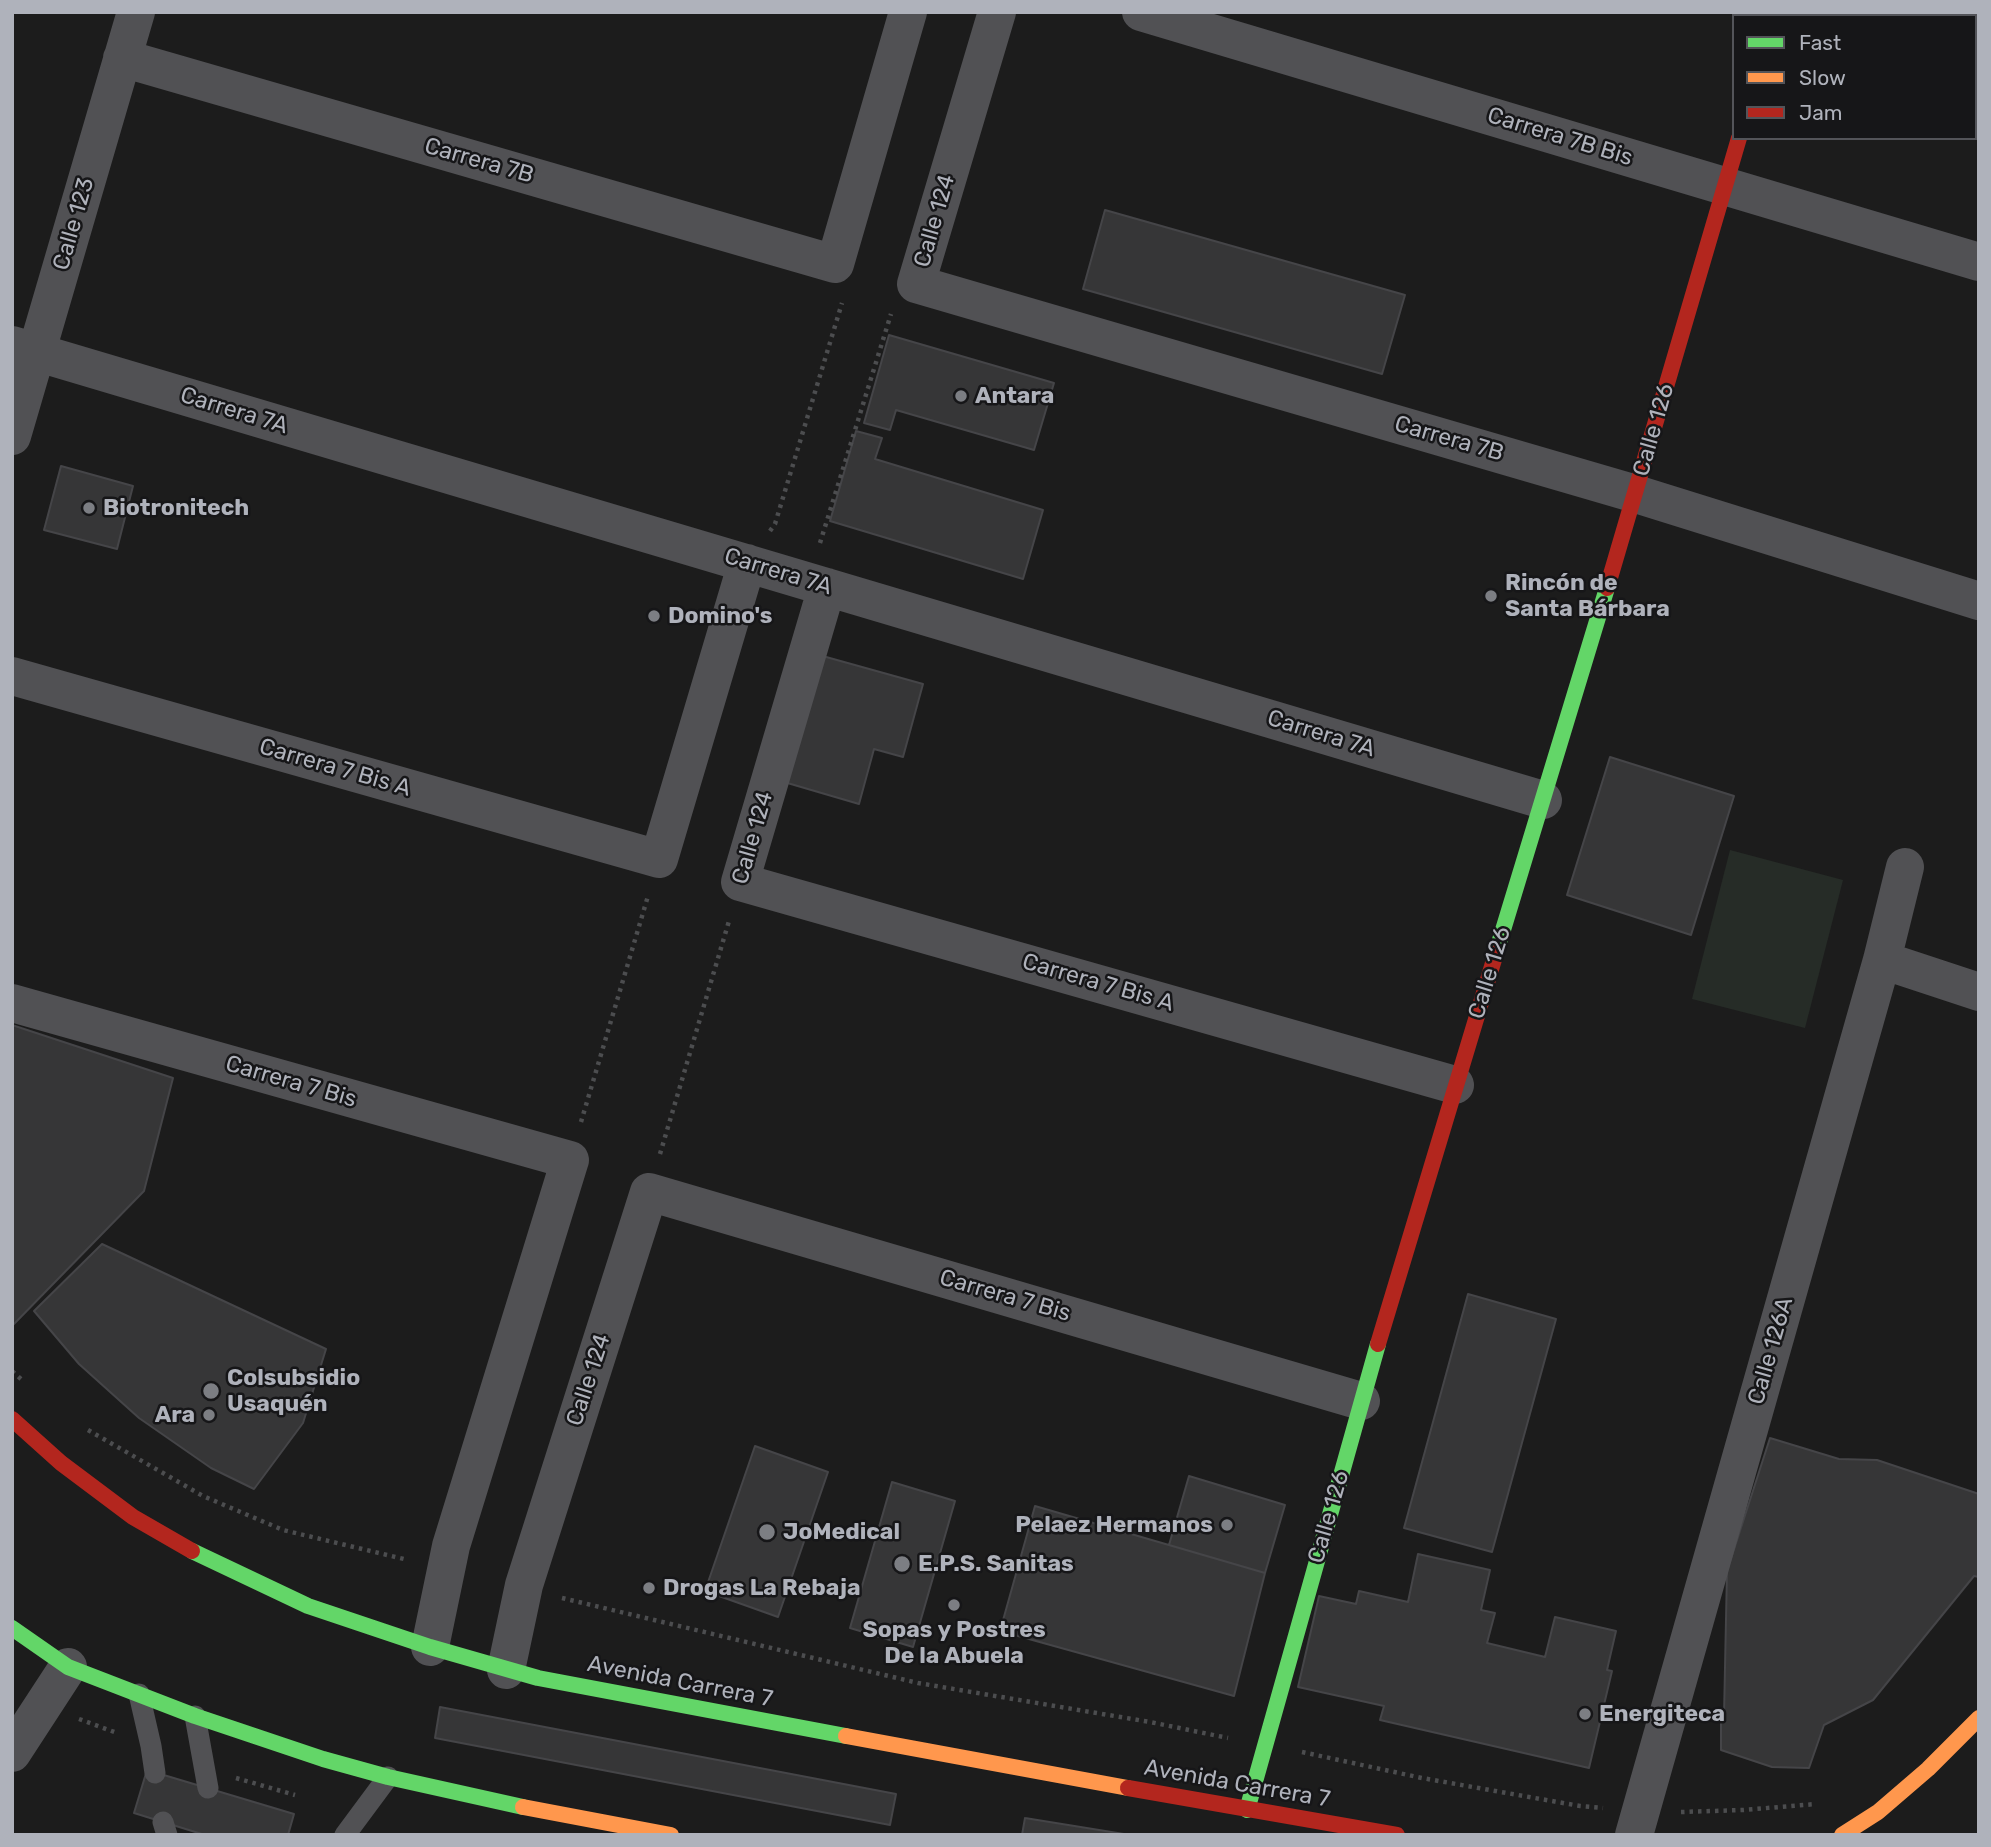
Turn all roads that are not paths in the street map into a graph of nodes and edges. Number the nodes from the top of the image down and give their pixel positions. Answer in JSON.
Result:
{"nodes":[{"id":1,"x":136,"y":12,"type":"edge"},
{"id":2,"x":908,"y":12,"type":"edge"},
{"id":3,"x":997,"y":12,"type":"edge"},
{"id":4,"x":1141,"y":12,"type":"edge"},
{"id":5,"x":122,"y":58,"type":"junction"},
{"id":6,"x":1738,"y":140,"type":"edge"},
{"id":7,"x":1725,"y":187,"type":"junction"},
{"id":8,"x":1979,"y":262,"type":"edge"},
{"id":9,"x":916,"y":284,"type":"joint"},
{"id":10,"x":24,"y":348,"type":"edge"},
{"id":11,"x":12,"y":436,"type":"edge"},
{"id":12,"x":1636,"y":494,"type":"junction"},
{"id":13,"x":747,"y":563,"type":"junction"},
{"id":14,"x":827,"y":587,"type":"junction"},
{"id":15,"x":1979,"y":601,"type":"edge"},
{"id":16,"x":12,"y":676,"type":"edge"},
{"id":17,"x":1543,"y":800,"type":"junction"},
{"id":18,"x":1905,"y":867,"type":"dead end"},
{"id":19,"x":740,"y":882,"type":"joint"},
{"id":20,"x":1882,"y":960,"type":"junction"},
{"id":21,"x":1979,"y":992,"type":"edge"},
{"id":22,"x":12,"y":1003,"type":"edge"},
{"id":23,"x":1455,"y":1084,"type":"junction"},
{"id":24,"x":649,"y":1192,"type":"joint"},
{"id":25,"x":1361,"y":1401,"type":"junction"},
{"id":26,"x":12,"y":1419,"type":"edge"},
{"id":27,"x":16,"y":1640,"type":"edge"},
{"id":28,"x":430,"y":1647,"type":"junction"},
{"id":29,"x":68,"y":1667,"type":"junction"},
{"id":30,"x":506,"y":1670,"type":"junction"},
{"id":31,"x":139,"y":1695,"type":"junction"},
{"id":32,"x":195,"y":1716,"type":"junction"},
{"id":33,"x":1979,"y":1718,"type":"edge"},
{"id":34,"x":12,"y":1753,"type":"edge"},
{"id":35,"x":155,"y":1773,"type":"dead end"},
{"id":36,"x":388,"y":1777,"type":"junction"},
{"id":37,"x":208,"y":1788,"type":"dead end"},
{"id":38,"x":1247,"y":1810,"type":"junction"},
{"id":39,"x":1637,"y":1823,"type":"edge"},
{"id":40,"x":345,"y":1835,"type":"edge"},
{"id":41,"x":671,"y":1835,"type":"edge"},
{"id":42,"x":1397,"y":1835,"type":"edge"},
{"id":43,"x":1842,"y":1835,"type":"edge"}],
"edges":[{"from":1,"to":5,"type":"street","name":"Calle 123"},
{"from":2,"to":5,"type":"street","name":"Carrera 7B"},
{"from":3,"to":9,"type":"street","name":"Calle 124"},
{"from":4,"to":7,"type":"street","name":"Carrera 7B Bis"},
{"from":5,"to":10,"type":"street","name":"Calle 123"},
{"from":6,"to":7,"type":"main road","name":"Calle 126"},
{"from":7,"to":8,"type":"street","name":"Carrera 7B Bis"},
{"from":7,"to":12,"type":"main road","name":"Calle 126"},
{"from":9,"to":12,"type":"street","name":"Carrera 7B"},
{"from":10,"to":11,"type":"street","name":"Calle 123"},
{"from":10,"to":13,"type":"street","name":"Carrera 7A"},
{"from":12,"to":15,"type":"street","name":"Carrera 7B"},
{"from":12,"to":17,"type":"main road","name":"Calle 126"},
{"from":13,"to":14,"type":"street","name":"Carrera 7A"},
{"from":13,"to":16,"type":"street","name":"Carrera 7 Bis A"},
{"from":14,"to":17,"type":"street","name":"Carrera 7A"},
{"from":14,"to":19,"type":"street","name":"Calle 124"},
{"from":17,"to":23,"type":"main road","name":"Calle 126"},
{"from":18,"to":20,"type":"street","name":"Calle 126A"},
{"from":19,"to":23,"type":"street","name":"Carrera 7 Bis A"},
{"from":20,"to":21,"type":"street"},
{"from":20,"to":39,"type":"street","name":"Calle 126A"},
{"from":22,"to":28,"type":"street","name":"Carrera 7 Bis"},
{"from":23,"to":25,"type":"main road","name":"Calle 126"},
{"from":24,"to":25,"type":"street","name":"Carrera 7 Bis"},
{"from":24,"to":30,"type":"street","name":"Calle 124"},
{"from":25,"to":38,"type":"main road","name":"Calle 126"},
{"from":26,"to":28,"type":"main road","name":"Avenida Carrera 7"},
{"from":27,"to":29,"type":"main road"},
{"from":28,"to":30,"type":"main road","name":"Avenida Carrera 7"},
{"from":29,"to":31,"type":"main road"},
{"from":29,"to":34,"type":"street"},
{"from":30,"to":38,"type":"main road","name":"Avenida Carrera 7"},
{"from":31,"to":32,"type":"main road"},
{"from":31,"to":35,"type":"lane"},
{"from":32,"to":36,"type":"main road"},
{"from":32,"to":37,"type":"lane"},
{"from":33,"to":43,"type":"main road"},
{"from":36,"to":40,"type":"lane"},
{"from":36,"to":41,"type":"main road"},
{"from":38,"to":42,"type":"main road","name":"Avenida Carrera 7"}]}
